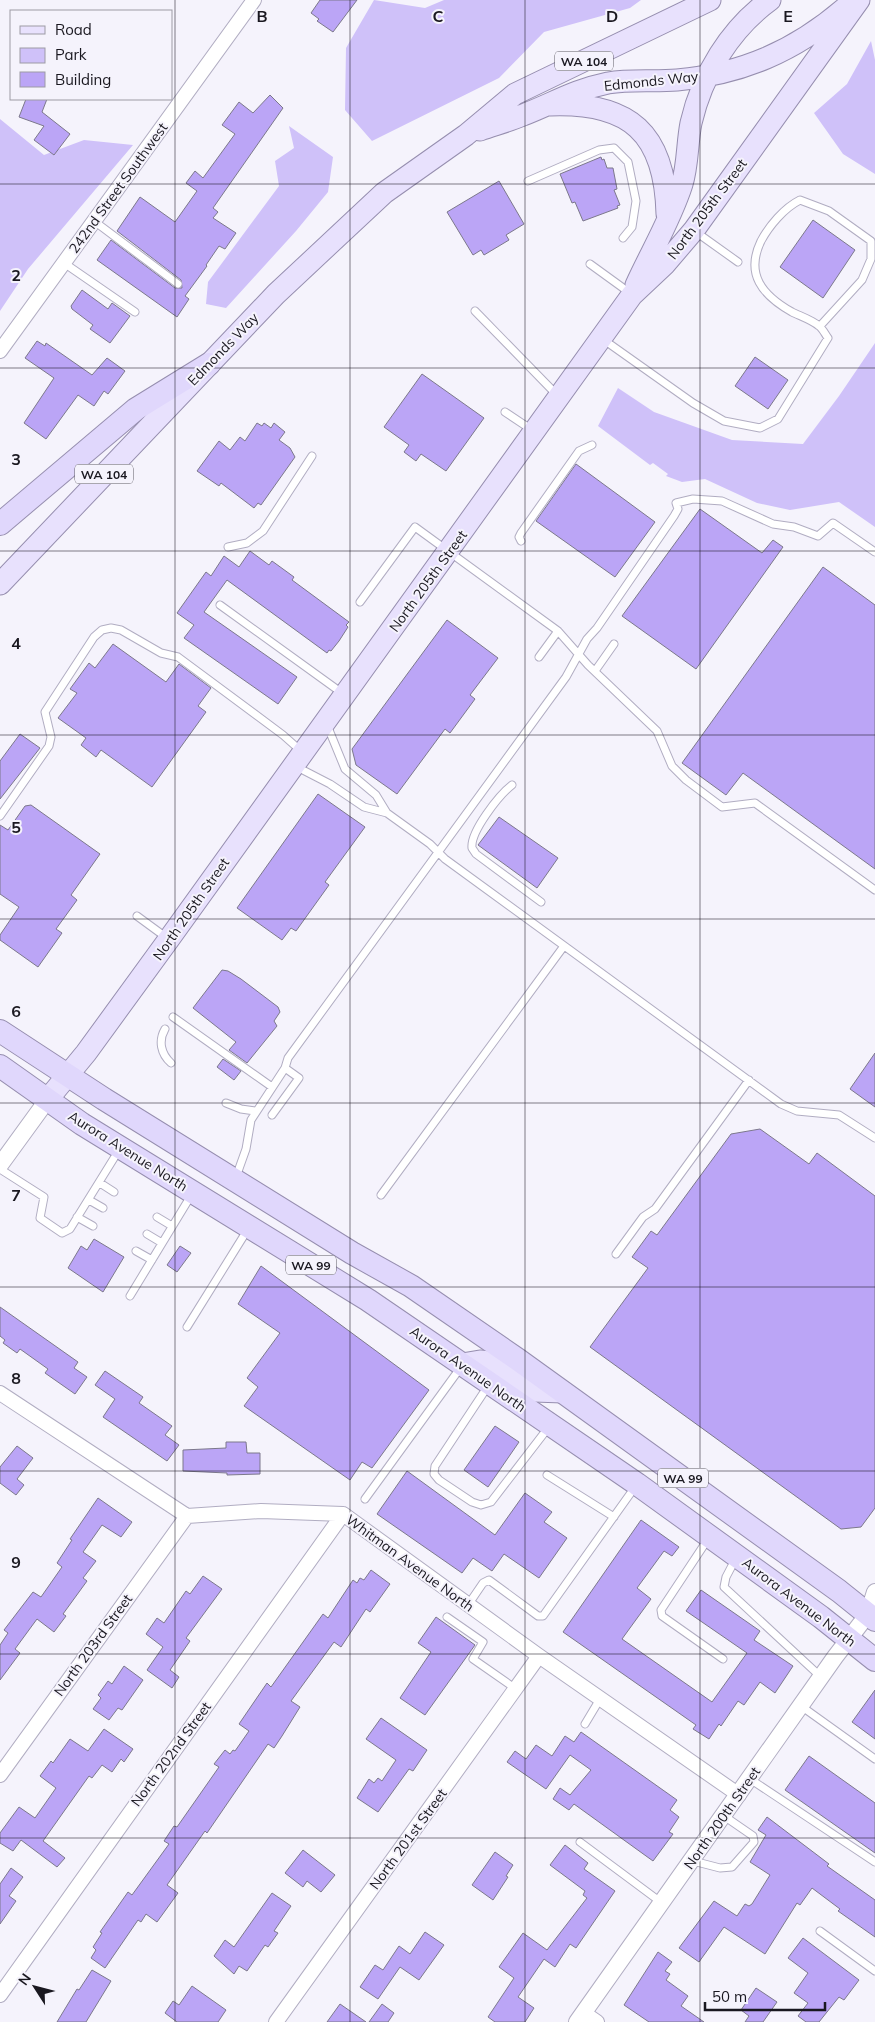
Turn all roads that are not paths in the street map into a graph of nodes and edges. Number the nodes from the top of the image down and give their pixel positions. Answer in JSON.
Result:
{"nodes":[{"id":1,"x":254,"y":0,"type":"edge"},
{"id":2,"x":710,"y":0,"type":"edge"},
{"id":3,"x":770,"y":0,"type":"edge"},
{"id":4,"x":855,"y":0,"type":"edge"},
{"id":5,"x":859,"y":0,"type":"edge"},
{"id":6,"x":709,"y":74,"type":"junction"},
{"id":7,"x":542,"y":105,"type":"junction"},
{"id":8,"x":466,"y":135,"type":"junction"},
{"id":9,"x":528,"y":181,"type":"dead end"},
{"id":10,"x":667,"y":220,"type":"junction"},
{"id":11,"x":94,"y":221,"type":"junction"},
{"id":12,"x":694,"y":230,"type":"junction"},
{"id":13,"x":622,"y":238,"type":"dead end"},
{"id":14,"x":64,"y":262,"type":"junction"},
{"id":15,"x":738,"y":262,"type":"dead end"},
{"id":16,"x":590,"y":264,"type":"dead end"},
{"id":17,"x":178,"y":284,"type":"dead end"},
{"id":18,"x":632,"y":295,"type":"junction"},
{"id":19,"x":475,"y":311,"type":"dead end"},
{"id":20,"x":135,"y":312,"type":"dead end"},
{"id":21,"x":820,"y":326,"type":"junction"},
{"id":22,"x":601,"y":338,"type":"junction"},
{"id":23,"x":0,"y":351,"type":"edge"},
{"id":24,"x":209,"y":364,"type":"junction"},
{"id":25,"x":559,"y":398,"type":"junction"},
{"id":26,"x":505,"y":412,"type":"dead end"},
{"id":27,"x":535,"y":432,"type":"junction"},
{"id":28,"x":592,"y":445,"type":"dead end"},
{"id":29,"x":312,"y":456,"type":"dead end"},
{"id":30,"x":0,"y":524,"type":"edge"},
{"id":31,"x":521,"y":541,"type":"dead end"},
{"id":32,"x":228,"y":547,"type":"dead end"},
{"id":33,"x":450,"y":551,"type":"junction"},
{"id":34,"x":875,"y":552,"type":"edge"},
{"id":35,"x":0,"y":584,"type":"edge"},
{"id":36,"x":360,"y":602,"type":"dead end"},
{"id":37,"x":220,"y":605,"type":"dead end"},
{"id":38,"x":558,"y":630,"type":"junction"},
{"id":39,"x":614,"y":644,"type":"dead end"},
{"id":40,"x":578,"y":654,"type":"junction"},
{"id":41,"x":539,"y":657,"type":"dead end"},
{"id":42,"x":595,"y":671,"type":"junction"},
{"id":43,"x":345,"y":695,"type":"junction"},
{"id":44,"x":326,"y":722,"type":"junction"},
{"id":45,"x":299,"y":759,"type":"junction"},
{"id":46,"x":512,"y":785,"type":"dead end"},
{"id":47,"x":387,"y":813,"type":"junction"},
{"id":48,"x":0,"y":816,"type":"edge"},
{"id":49,"x":438,"y":852,"type":"junction"},
{"id":50,"x":875,"y":890,"type":"edge"},
{"id":51,"x":541,"y":902,"type":"dead end"},
{"id":52,"x":137,"y":916,"type":"dead end"},
{"id":53,"x":169,"y":939,"type":"junction"},
{"id":54,"x":564,"y":946,"type":"junction"},
{"id":55,"x":174,"y":1017,"type":"dead end"},
{"id":56,"x":165,"y":1029,"type":"dead end"},
{"id":57,"x":0,"y":1032,"type":"edge"},
{"id":58,"x":170,"y":1063,"type":"dead end"},
{"id":59,"x":0,"y":1066,"type":"edge"},
{"id":60,"x":285,"y":1068,"type":"junction"},
{"id":61,"x":68,"y":1075,"type":"junction"},
{"id":62,"x":749,"y":1080,"type":"junction"},
{"id":63,"x":272,"y":1087,"type":"junction"},
{"id":64,"x":48,"y":1099,"type":"junction"},
{"id":65,"x":226,"y":1102,"type":"dead end"},
{"id":66,"x":255,"y":1110,"type":"junction"},
{"id":67,"x":272,"y":1115,"type":"dead end"},
{"id":68,"x":875,"y":1138,"type":"edge"},
{"id":69,"x":120,"y":1148,"type":"junction"},
{"id":70,"x":3,"y":1155,"type":"edge"},
{"id":71,"x":0,"y":1169,"type":"edge"},
{"id":72,"x":235,"y":1180,"type":"junction"},
{"id":73,"x":100,"y":1183,"type":"junction"},
{"id":74,"x":114,"y":1192,"type":"dead end"},
{"id":75,"x":193,"y":1192,"type":"junction"},
{"id":76,"x":381,"y":1195,"type":"dead end"},
{"id":77,"x":89,"y":1200,"type":"junction"},
{"id":78,"x":104,"y":1208,"type":"dead end"},
{"id":79,"x":157,"y":1216,"type":"dead end"},
{"id":80,"x":78,"y":1217,"type":"junction"},
{"id":81,"x":93,"y":1226,"type":"dead end"},
{"id":82,"x":172,"y":1226,"type":"junction"},
{"id":83,"x":250,"y":1226,"type":"junction"},
{"id":84,"x":147,"y":1234,"type":"dead end"},
{"id":85,"x":162,"y":1243,"type":"junction"},
{"id":86,"x":136,"y":1251,"type":"dead end"},
{"id":87,"x":616,"y":1254,"type":"dead end"},
{"id":88,"x":152,"y":1260,"type":"junction"},
{"id":89,"x":130,"y":1296,"type":"dead end"},
{"id":90,"x":187,"y":1327,"type":"dead end"},
{"id":91,"x":462,"y":1364,"type":"junction"},
{"id":92,"x":490,"y":1383,"type":"junction"},
{"id":93,"x":563,"y":1392,"type":"junction"},
{"id":94,"x":1,"y":1397,"type":"edge"},
{"id":95,"x":550,"y":1426,"type":"junction"},
{"id":96,"x":547,"y":1475,"type":"dead end"},
{"id":97,"x":637,"y":1484,"type":"junction"},
{"id":98,"x":365,"y":1499,"type":"dead end"},
{"id":99,"x":343,"y":1514,"type":"junction"},
{"id":100,"x":187,"y":1516,"type":"junction"},
{"id":101,"x":614,"y":1517,"type":"junction"},
{"id":102,"x":710,"y":1536,"type":"junction"},
{"id":103,"x":738,"y":1556,"type":"junction"},
{"id":104,"x":875,"y":1592,"type":"edge"},
{"id":105,"x":468,"y":1605,"type":"junction"},
{"id":106,"x":873,"y":1614,"type":"edge"},
{"id":107,"x":447,"y":1617,"type":"dead end"},
{"id":108,"x":849,"y":1639,"type":"junction"},
{"id":109,"x":539,"y":1656,"type":"junction"},
{"id":110,"x":723,"y":1659,"type":"dead end"},
{"id":111,"x":875,"y":1660,"type":"edge"},
{"id":112,"x":821,"y":1678,"type":"junction"},
{"id":113,"x":516,"y":1689,"type":"junction"},
{"id":114,"x":600,"y":1699,"type":"junction"},
{"id":115,"x":801,"y":1706,"type":"junction"},
{"id":116,"x":585,"y":1724,"type":"dead end"},
{"id":117,"x":875,"y":1759,"type":"edge"},
{"id":118,"x":0,"y":1775,"type":"edge"},
{"id":119,"x":750,"y":1779,"type":"junction"},
{"id":120,"x":739,"y":1795,"type":"junction"},
{"id":121,"x":724,"y":1816,"type":"junction"},
{"id":122,"x":580,"y":1842,"type":"dead end"},
{"id":123,"x":692,"y":1861,"type":"junction"},
{"id":124,"x":875,"y":1862,"type":"edge"},
{"id":125,"x":662,"y":1904,"type":"junction"},
{"id":126,"x":820,"y":1931,"type":"dead end"},
{"id":127,"x":875,"y":1971,"type":"edge"},
{"id":128,"x":0,"y":1995,"type":"edge"},
{"id":129,"x":586,"y":2019,"type":"edge"},
{"id":130,"x":276,"y":2022,"type":"edge"}],
"edges":[{"from":1,"to":11,"type":"street","name":"242nd Street Southwest"},
{"from":2,"to":8,"type":"main road","name":"Edmonds Way","number":"WA 104"},
{"from":3,"to":6,"type":"main road"},
{"from":4,"to":6,"type":"main road","name":"Edmonds Way","number":"WA 104"},
{"from":5,"to":12,"type":"main road","name":"North 205th Street"},
{"from":6,"to":7,"type":"main road","name":"Edmonds Way","number":"WA 104"},
{"from":6,"to":10,"type":"main road"},
{"from":7,"to":8,"type":"main road","name":"Edmonds Way","number":"WA 104"},
{"from":7,"to":10,"type":"main road"},
{"from":8,"to":24,"type":"main road","name":"Edmonds Way","number":"WA 104"},
{"from":9,"to":13,"type":"lane"},
{"from":10,"to":18,"type":"main road"},
{"from":11,"to":14,"type":"street","name":"242nd Street Southwest"},
{"from":11,"to":17,"type":"lane"},
{"from":12,"to":15,"type":"lane"},
{"from":12,"to":18,"type":"main road","name":"North 205th Street"},
{"from":14,"to":20,"type":"lane"},
{"from":14,"to":23,"type":"street","name":"242nd Street Southwest"},
{"from":16,"to":18,"type":"lane"},
{"from":18,"to":22,"type":"main road","name":"North 205th Street"},
{"from":19,"to":25,"type":"lane"},
{"from":21,"to":21,"type":"lane"},
{"from":21,"to":22,"type":"lane"},
{"from":22,"to":25,"type":"main road","name":"North 205th Street"},
{"from":24,"to":30,"type":"highway"},
{"from":24,"to":35,"type":"main road","name":"Edmonds Way","number":"WA 104"},
{"from":25,"to":27,"type":"main road","name":"North 205th Street"},
{"from":26,"to":27,"type":"lane"},
{"from":27,"to":33,"type":"main road","name":"North 205th Street"},
{"from":28,"to":31,"type":"lane"},
{"from":29,"to":32,"type":"lane"},
{"from":33,"to":36,"type":"lane"},
{"from":33,"to":38,"type":"lane"},
{"from":33,"to":43,"type":"main road","name":"North 205th Street"},
{"from":34,"to":40,"type":"lane"},
{"from":37,"to":43,"type":"lane"},
{"from":38,"to":40,"type":"lane"},
{"from":38,"to":41,"type":"lane"},
{"from":39,"to":42,"type":"lane"},
{"from":40,"to":42,"type":"lane"},
{"from":40,"to":49,"type":"lane"},
{"from":42,"to":50,"type":"lane"},
{"from":43,"to":44,"type":"main road","name":"North 205th Street"},
{"from":44,"to":45,"type":"main road","name":"North 205th Street"},
{"from":44,"to":47,"type":"lane"},
{"from":45,"to":47,"type":"lane"},
{"from":45,"to":48,"type":"lane"},
{"from":45,"to":53,"type":"main road","name":"North 205th Street"},
{"from":46,"to":51,"type":"lane"},
{"from":47,"to":49,"type":"lane"},
{"from":49,"to":54,"type":"lane"},
{"from":49,"to":60,"type":"lane"},
{"from":52,"to":53,"type":"lane"},
{"from":53,"to":61,"type":"main road","name":"North 205th Street"},
{"from":54,"to":62,"type":"lane"},
{"from":54,"to":76,"type":"lane"},
{"from":55,"to":63,"type":"lane"},
{"from":56,"to":58,"type":"lane"},
{"from":57,"to":61,"type":"highway","number":"WA 99"},
{"from":59,"to":64,"type":"highway","number":"WA 99"},
{"from":60,"to":63,"type":"lane"},
{"from":60,"to":67,"type":"lane"},
{"from":61,"to":64,"type":"main road","name":"North 205th Street"},
{"from":61,"to":72,"type":"highway","number":"WA 99"},
{"from":62,"to":68,"type":"lane"},
{"from":62,"to":87,"type":"lane"},
{"from":63,"to":66,"type":"lane"},
{"from":64,"to":69,"type":"highway","name":"Aurora Avenue North","number":"WA 99"},
{"from":64,"to":70,"type":"street","name":"North 205th Street"},
{"from":65,"to":66,"type":"lane"},
{"from":66,"to":72,"type":"lane"},
{"from":69,"to":73,"type":"lane"},
{"from":69,"to":75,"type":"highway","name":"Aurora Avenue North","number":"WA 99"},
{"from":71,"to":80,"type":"lane"},
{"from":72,"to":93,"type":"highway","number":"WA 99"},
{"from":73,"to":74,"type":"lane"},
{"from":73,"to":77,"type":"lane"},
{"from":75,"to":82,"type":"lane"},
{"from":75,"to":83,"type":"highway","name":"Aurora Avenue North","number":"WA 99"},
{"from":77,"to":78,"type":"lane"},
{"from":77,"to":80,"type":"lane"},
{"from":79,"to":82,"type":"lane"},
{"from":80,"to":81,"type":"lane"},
{"from":82,"to":85,"type":"lane"},
{"from":83,"to":90,"type":"lane"},
{"from":83,"to":91,"type":"highway","name":"Aurora Avenue North","number":"WA 99"},
{"from":84,"to":85,"type":"lane"},
{"from":85,"to":88,"type":"lane"},
{"from":86,"to":88,"type":"lane"},
{"from":88,"to":89,"type":"lane"},
{"from":91,"to":92,"type":"highway","name":"Aurora Avenue North","number":"WA 99"},
{"from":91,"to":93,"type":"main road"},
{"from":91,"to":98,"type":"lane"},
{"from":92,"to":95,"type":"highway","name":"Aurora Avenue North","number":"WA 99"},
{"from":92,"to":95,"type":"lane"},
{"from":93,"to":106,"type":"highway","number":"WA 99"},
{"from":94,"to":100,"type":"street"},
{"from":95,"to":97,"type":"highway","name":"Aurora Avenue North","number":"WA 99"},
{"from":96,"to":101,"type":"lane"},
{"from":97,"to":101,"type":"lane"},
{"from":97,"to":102,"type":"highway","name":"Aurora Avenue North","number":"WA 99"},
{"from":99,"to":100,"type":"street","name":"Whitman Avenue North"},
{"from":99,"to":105,"type":"street","name":"Whitman Avenue North"},
{"from":99,"to":128,"type":"street","name":"North 202nd Street"},
{"from":100,"to":118,"type":"street","name":"North 203rd Street"},
{"from":101,"to":105,"type":"lane"},
{"from":102,"to":103,"type":"highway","name":"Aurora Avenue North","number":"WA 99"},
{"from":102,"to":110,"type":"lane"},
{"from":103,"to":108,"type":"highway","name":"Aurora Avenue North","number":"WA 99"},
{"from":103,"to":112,"type":"lane"},
{"from":104,"to":106,"type":"street","name":"North 200th Street"},
{"from":105,"to":109,"type":"street","name":"Whitman Avenue North"},
{"from":106,"to":108,"type":"street","name":"North 200th Street"},
{"from":107,"to":113,"type":"lane"},
{"from":108,"to":111,"type":"highway","name":"Aurora Avenue North","number":"WA 99"},
{"from":108,"to":112,"type":"street","name":"North 200th Street"},
{"from":109,"to":113,"type":"street","name":"North 201st Street"},
{"from":109,"to":114,"type":"street","name":"Whitman Avenue North"},
{"from":112,"to":115,"type":"street","name":"North 200th Street"},
{"from":113,"to":130,"type":"street","name":"North 201st Street"},
{"from":114,"to":116,"type":"lane"},
{"from":114,"to":120,"type":"street","name":"Whitman Avenue North"},
{"from":115,"to":117,"type":"lane"},
{"from":115,"to":119,"type":"street","name":"North 200th Street"},
{"from":119,"to":120,"type":"street","name":"North 200th Street"},
{"from":119,"to":124,"type":"lane"},
{"from":120,"to":121,"type":"street","name":"North 200th Street"},
{"from":121,"to":123,"type":"street","name":"North 200th Street"},
{"from":121,"to":123,"type":"lane"},
{"from":122,"to":125,"type":"lane"},
{"from":123,"to":125,"type":"street","name":"North 200th Street"},
{"from":125,"to":129,"type":"street","name":"North 200th Street"},
{"from":126,"to":127,"type":"lane"}]}
